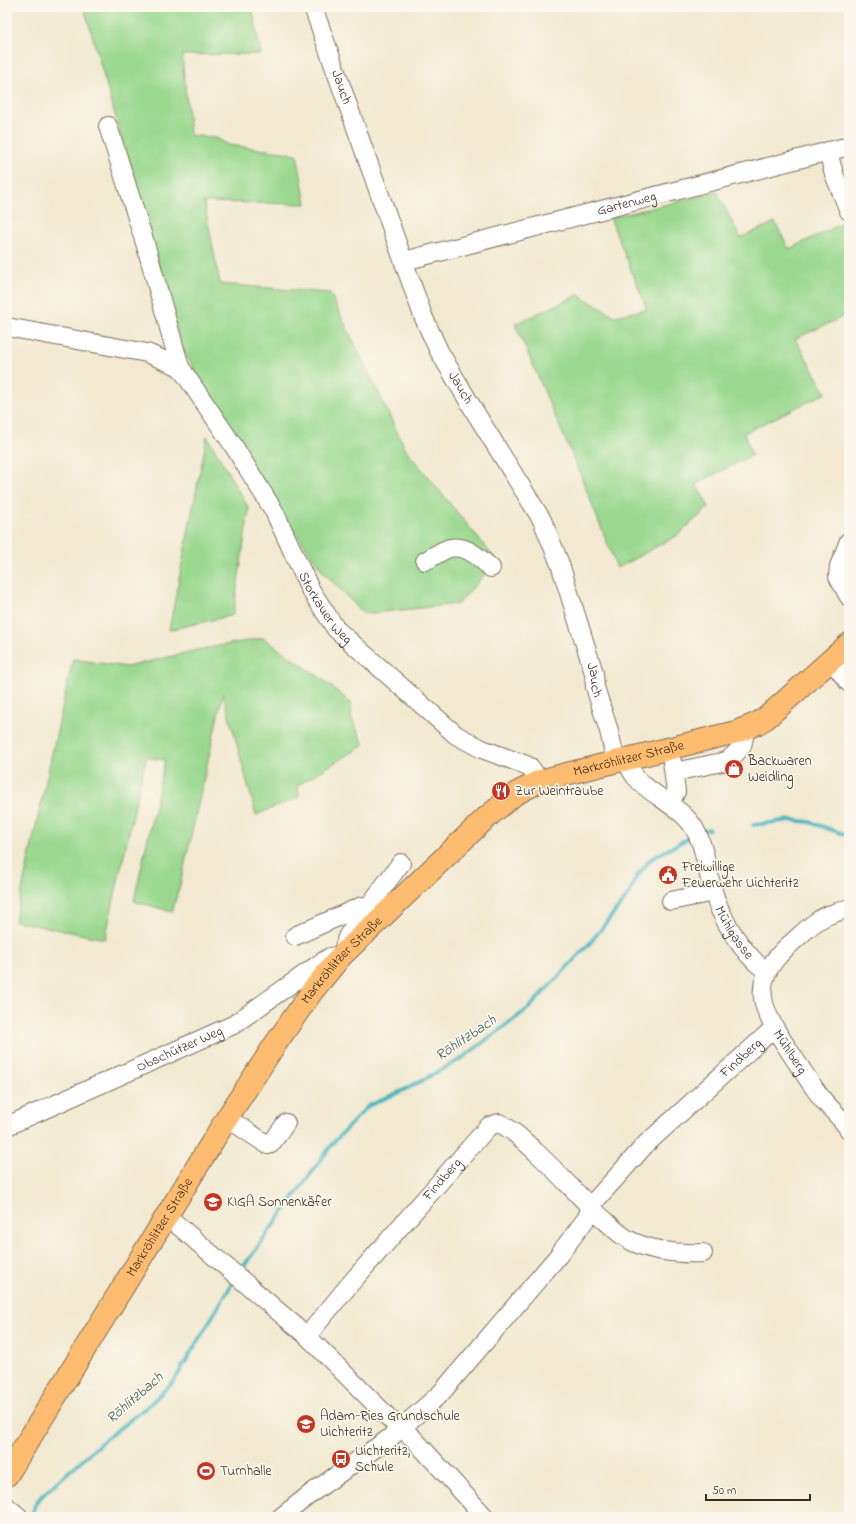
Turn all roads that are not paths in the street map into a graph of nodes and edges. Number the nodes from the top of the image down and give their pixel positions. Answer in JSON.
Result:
{"nodes":[{"id":1,"x":313,"y":7,"type":"edge"},
{"id":2,"x":108,"y":126,"type":"dead end"},
{"id":3,"x":849,"y":146,"type":"edge"},
{"id":4,"x":828,"y":151,"type":"junction"},
{"id":5,"x":849,"y":211,"type":"edge"},
{"id":6,"x":404,"y":261,"type":"junction"},
{"id":7,"x":7,"y":327,"type":"edge"},
{"id":8,"x":180,"y":367,"type":"junction"},
{"id":9,"x":849,"y":540,"type":"edge"},
{"id":10,"x":425,"y":561,"type":"dead end"},
{"id":11,"x":491,"y":568,"type":"dead end"},
{"id":12,"x":849,"y":597,"type":"edge"},
{"id":13,"x":849,"y":644,"type":"edge"},
{"id":14,"x":831,"y":660,"type":"junction"},
{"id":15,"x":849,"y":683,"type":"edge"},
{"id":16,"x":746,"y":728,"type":"junction"},
{"id":17,"x":670,"y":749,"type":"junction"},
{"id":18,"x":622,"y":761,"type":"junction"},
{"id":19,"x":674,"y":772,"type":"junction"},
{"id":20,"x":540,"y":781,"type":"junction"},
{"id":21,"x":669,"y":804,"type":"junction"},
{"id":22,"x":401,"y":863,"type":"dead end"},
{"id":23,"x":713,"y":892,"type":"junction"},
{"id":24,"x":671,"y":901,"type":"dead end"},
{"id":25,"x":367,"y":907,"type":"junction"},
{"id":26,"x":849,"y":908,"type":"edge"},
{"id":27,"x":295,"y":936,"type":"dead end"},
{"id":28,"x":342,"y":955,"type":"junction"},
{"id":29,"x":766,"y":971,"type":"junction"},
{"id":30,"x":774,"y":1028,"type":"junction"},
{"id":31,"x":228,"y":1118,"type":"junction"},
{"id":32,"x":286,"y":1123,"type":"dead end"},
{"id":33,"x":847,"y":1124,"type":"edge"},
{"id":34,"x":7,"y":1126,"type":"edge"},
{"id":35,"x":591,"y":1208,"type":"junction"},
{"id":36,"x":167,"y":1216,"type":"junction"},
{"id":37,"x":702,"y":1253,"type":"dead end"},
{"id":38,"x":307,"y":1336,"type":"junction"},
{"id":39,"x":396,"y":1433,"type":"junction"},
{"id":40,"x":7,"y":1475,"type":"edge"},
{"id":41,"x":7,"y":1507,"type":"edge"},
{"id":42,"x":19,"y":1517,"type":"edge"},
{"id":43,"x":280,"y":1517,"type":"edge"},
{"id":44,"x":485,"y":1517,"type":"edge"}],
"edges":[{"from":1,"to":6,"type":"street","name":"Jauch"},
{"from":2,"to":8,"type":"street"},
{"from":3,"to":4,"type":"street","name":"Gartenweg"},
{"from":4,"to":5,"type":"street"},
{"from":4,"to":6,"type":"street","name":"Gartenweg"},
{"from":6,"to":18,"type":"street","name":"Jauch"},
{"from":7,"to":8,"type":"street"},
{"from":8,"to":20,"type":"street","name":"Storkauer Weg"},
{"from":9,"to":12,"type":"street"},
{"from":10,"to":11,"type":"street"},
{"from":13,"to":14,"type":"main road","name":"Markröhlitzer Straße"},
{"from":14,"to":15,"type":"street"},
{"from":14,"to":16,"type":"main road","name":"Markröhlitzer Straße"},
{"from":16,"to":17,"type":"main road","name":"Markröhlitzer Straße"},
{"from":16,"to":19,"type":"street"},
{"from":17,"to":18,"type":"main road","name":"Markröhlitzer Straße"},
{"from":17,"to":19,"type":"street"},
{"from":18,"to":20,"type":"main road","name":"Markröhlitzer Straße"},
{"from":18,"to":21,"type":"street","name":"Mühlgasse"},
{"from":19,"to":21,"type":"street"},
{"from":20,"to":28,"type":"main road","name":"Markröhlitzer Straße"},
{"from":21,"to":23,"type":"street","name":"Mühlgasse"},
{"from":22,"to":25,"type":"street"},
{"from":23,"to":24,"type":"street"},
{"from":23,"to":29,"type":"street","name":"Mühlgasse"},
{"from":25,"to":27,"type":"street"},
{"from":25,"to":28,"type":"street"},
{"from":26,"to":29,"type":"street"},
{"from":28,"to":31,"type":"main road","name":"Markröhlitzer Straße"},
{"from":28,"to":34,"type":"street","name":"Obschützer Weg"},
{"from":29,"to":30,"type":"street","name":"Mühlberg"},
{"from":30,"to":33,"type":"street","name":"Mühlberg"},
{"from":30,"to":35,"type":"street","name":"Findberg"},
{"from":31,"to":32,"type":"street"},
{"from":31,"to":36,"type":"main road","name":"Markröhlitzer Straße"},
{"from":35,"to":37,"type":"street"},
{"from":35,"to":38,"type":"street","name":"Findberg"},
{"from":35,"to":39,"type":"street","name":"Findberg"},
{"from":36,"to":38,"type":"street"},
{"from":36,"to":40,"type":"main road","name":"Markröhlitzer Straße"},
{"from":38,"to":39,"type":"street"},
{"from":39,"to":43,"type":"street","name":"Findberg"},
{"from":39,"to":44,"type":"street"},
{"from":41,"to":42,"type":"street"}]}
